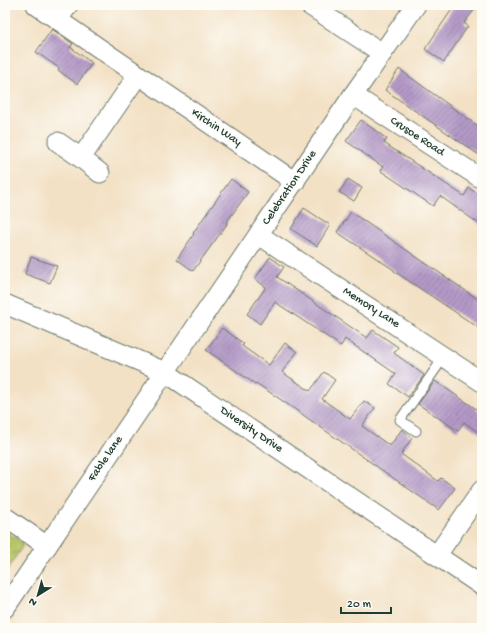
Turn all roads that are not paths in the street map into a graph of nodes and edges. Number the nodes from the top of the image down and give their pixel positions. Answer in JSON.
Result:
{"nodes":[{"id":1,"x":36,"y":5,"type":"edge"},
{"id":2,"x":309,"y":5,"type":"edge"},
{"id":3,"x":416,"y":5,"type":"edge"},
{"id":4,"x":63,"y":12,"type":"edge"},
{"id":5,"x":382,"y":53,"type":"junction"},
{"id":6,"x":138,"y":75,"type":"junction"},
{"id":7,"x":353,"y":94,"type":"junction"},
{"id":8,"x":58,"y":142,"type":"dead end"},
{"id":9,"x":81,"y":158,"type":"junction"},
{"id":10,"x":100,"y":173,"type":"dead end"},
{"id":11,"x":482,"y":179,"type":"edge"},
{"id":12,"x":295,"y":182,"type":"junction"},
{"id":13,"x":259,"y":235,"type":"junction"},
{"id":14,"x":5,"y":304,"type":"edge"},
{"id":15,"x":444,"y":357,"type":"junction"},
{"id":16,"x":165,"y":372,"type":"junction"},
{"id":17,"x":482,"y":382,"type":"edge"},
{"id":18,"x":416,"y":431,"type":"dead end"},
{"id":19,"x":482,"y":490,"type":"edge"},
{"id":20,"x":5,"y":517,"type":"edge"},
{"id":21,"x":47,"y":546,"type":"junction"},
{"id":22,"x":438,"y":555,"type":"junction"},
{"id":23,"x":482,"y":586,"type":"edge"},
{"id":24,"x":5,"y":608,"type":"edge"}],
"edges":[{"from":1,"to":4,"type":"street","name":"Kirchin Way"},
{"from":2,"to":5,"type":"street"},
{"from":3,"to":5,"type":"street","name":"Celebration Drive"},
{"from":4,"to":6,"type":"street","name":"Kirchin Way"},
{"from":5,"to":7,"type":"street","name":"Celebration Drive"},
{"from":6,"to":9,"type":"street"},
{"from":6,"to":12,"type":"street","name":"Kirchin Way"},
{"from":7,"to":11,"type":"street","name":"Crusoe Road"},
{"from":7,"to":12,"type":"street","name":"Celebration Drive"},
{"from":8,"to":9,"type":"street"},
{"from":9,"to":10,"type":"street"},
{"from":12,"to":13,"type":"street","name":"Celebration Drive"},
{"from":13,"to":15,"type":"street","name":"Memory Lane"},
{"from":13,"to":16,"type":"street","name":"Celebration Drive"},
{"from":14,"to":16,"type":"street","name":"Diversity Drive"},
{"from":15,"to":17,"type":"street","name":"Memory Lane"},
{"from":15,"to":18,"type":"lane"},
{"from":16,"to":21,"type":"street","name":"Fable lane"},
{"from":16,"to":22,"type":"street","name":"Diversity Drive"},
{"from":19,"to":22,"type":"street"},
{"from":20,"to":21,"type":"street"},
{"from":21,"to":24,"type":"street","name":"Fable lane"},
{"from":22,"to":23,"type":"street","name":"Diversity Drive"}]}
